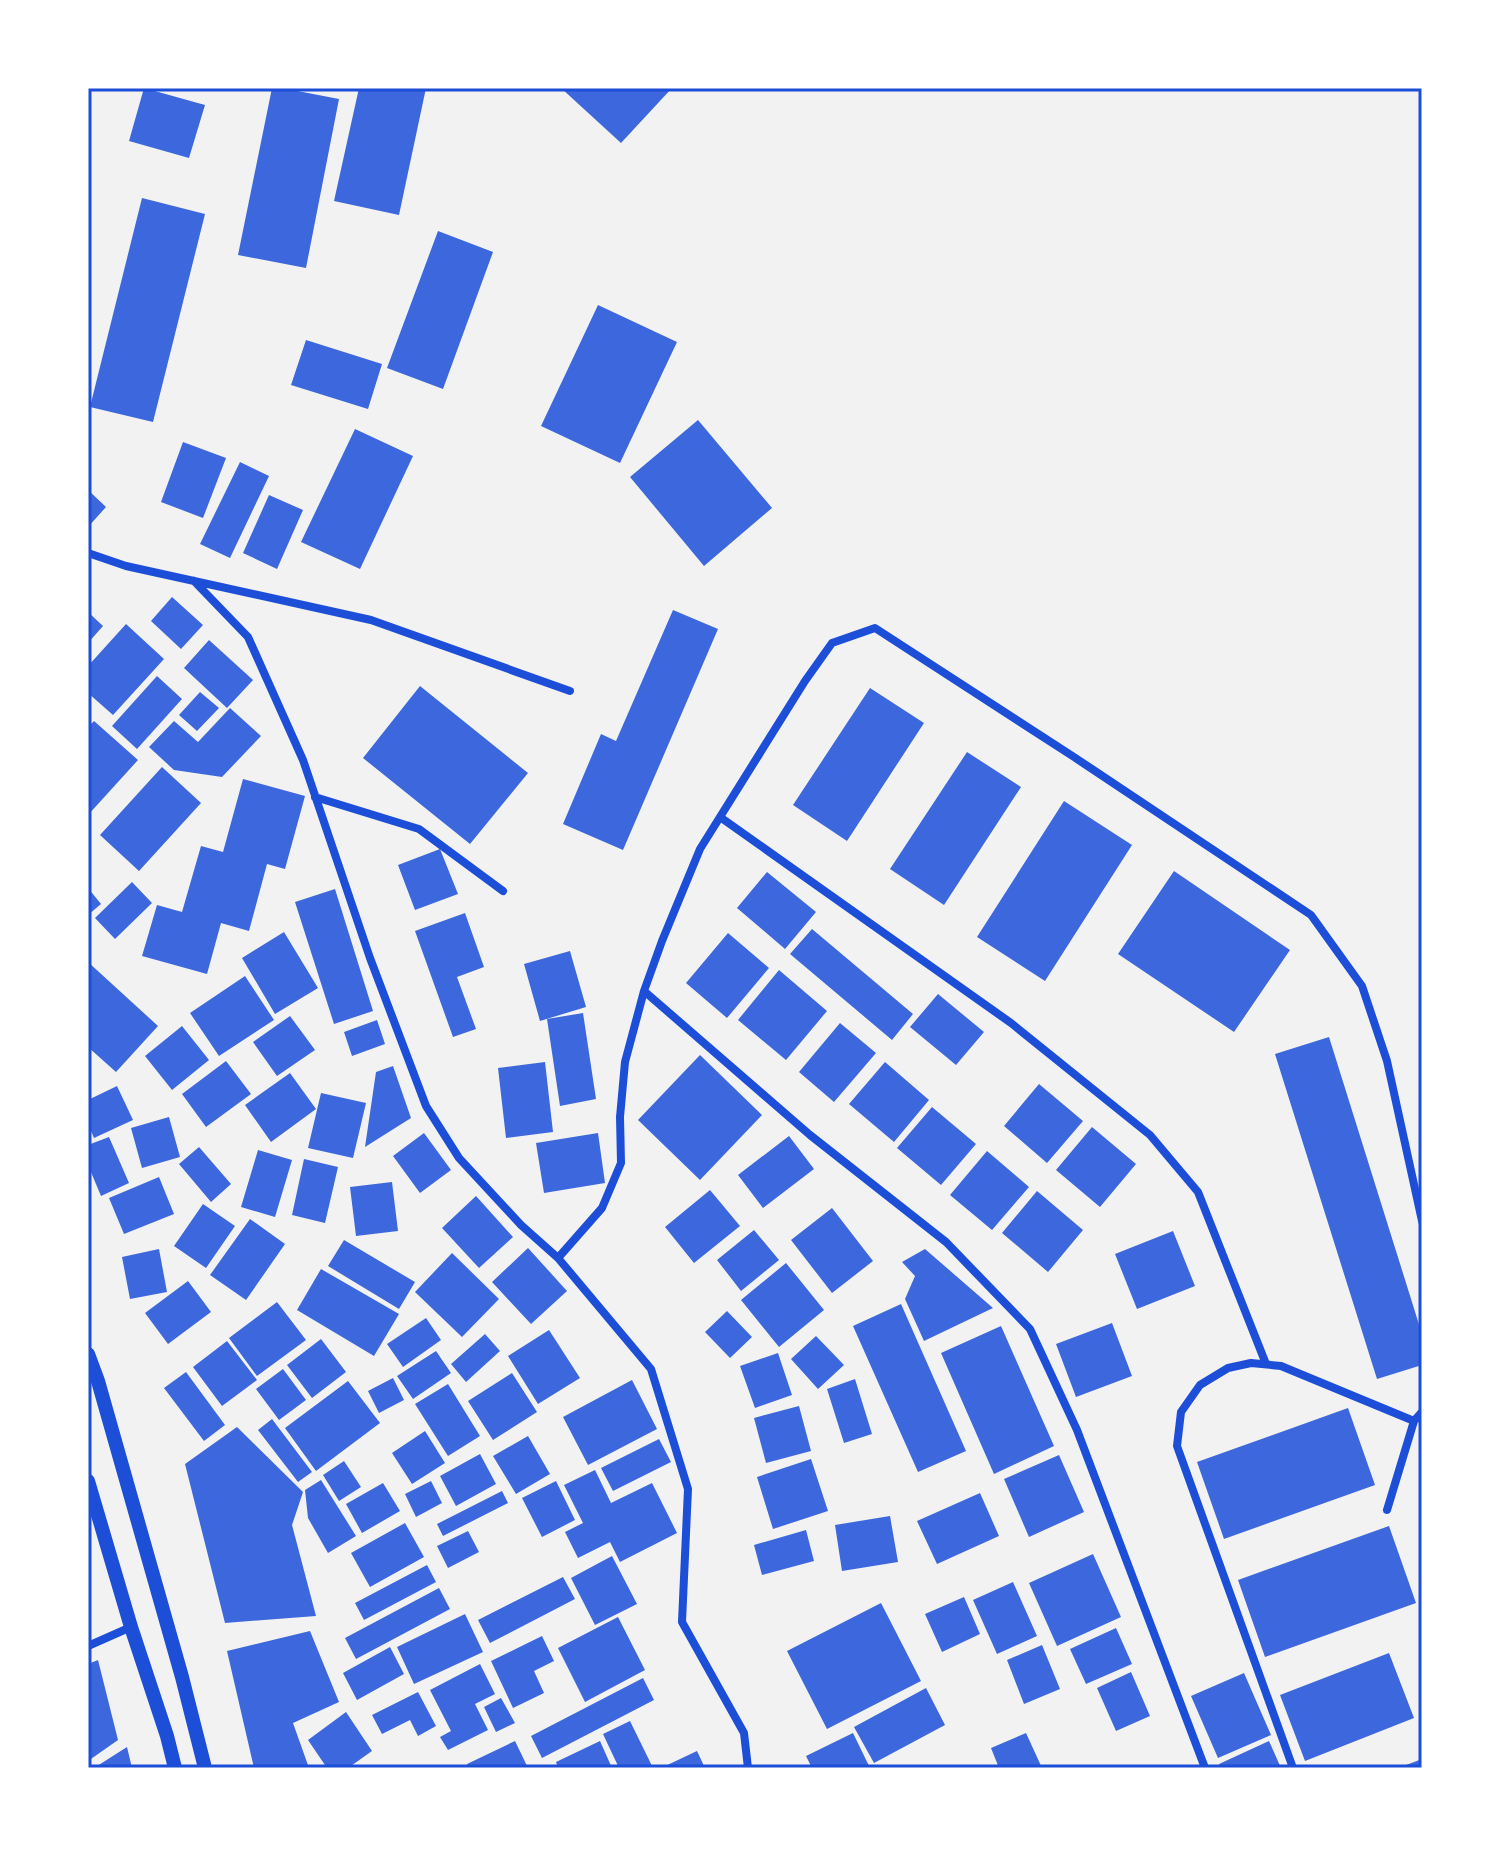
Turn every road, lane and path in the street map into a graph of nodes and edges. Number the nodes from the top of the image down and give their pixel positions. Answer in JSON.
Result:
{"nodes":[{"id":1,"x":88,"y":553,"type":"edge"},
{"id":2,"x":194,"y":581,"type":"junction"},
{"id":3,"x":570,"y":691,"type":"dead end"},
{"id":4,"x":315,"y":797,"type":"junction"},
{"id":5,"x":720,"y":817,"type":"junction"},
{"id":6,"x":503,"y":891,"type":"dead end"},
{"id":7,"x":644,"y":991,"type":"junction"},
{"id":8,"x":1422,"y":1221,"type":"edge"},
{"id":9,"x":558,"y":1258,"type":"junction"},
{"id":10,"x":88,"y":1354,"type":"edge"},
{"id":11,"x":1266,"y":1364,"type":"junction"},
{"id":12,"x":1422,"y":1412,"type":"edge"},
{"id":13,"x":1414,"y":1421,"type":"junction"},
{"id":14,"x":88,"y":1481,"type":"edge"},
{"id":15,"x":1387,"y":1510,"type":"dead end"},
{"id":16,"x":131,"y":1627,"type":"junction"},
{"id":17,"x":88,"y":1646,"type":"edge"},
{"id":18,"x":175,"y":1768,"type":"edge"},
{"id":19,"x":205,"y":1768,"type":"edge"},
{"id":20,"x":748,"y":1768,"type":"edge"},
{"id":21,"x":1205,"y":1768,"type":"edge"},
{"id":22,"x":1293,"y":1768,"type":"edge"}],
"edges":[{"from":1,"to":2,"type":"street"},
{"from":2,"to":3,"type":"street"},
{"from":2,"to":4,"type":"street"},
{"from":4,"to":6,"type":"street"},
{"from":4,"to":9,"type":"street"},
{"from":5,"to":7,"type":"street"},
{"from":5,"to":8,"type":"street"},
{"from":5,"to":11,"type":"street"},
{"from":7,"to":9,"type":"street"},
{"from":7,"to":21,"type":"street"},
{"from":9,"to":20,"type":"street"},
{"from":10,"to":19,"type":"street"},
{"from":11,"to":13,"type":"street"},
{"from":11,"to":22,"type":"street"},
{"from":12,"to":13,"type":"street"},
{"from":13,"to":15,"type":"street"},
{"from":14,"to":16,"type":"street"},
{"from":16,"to":17,"type":"street"},
{"from":16,"to":18,"type":"street"}]}
